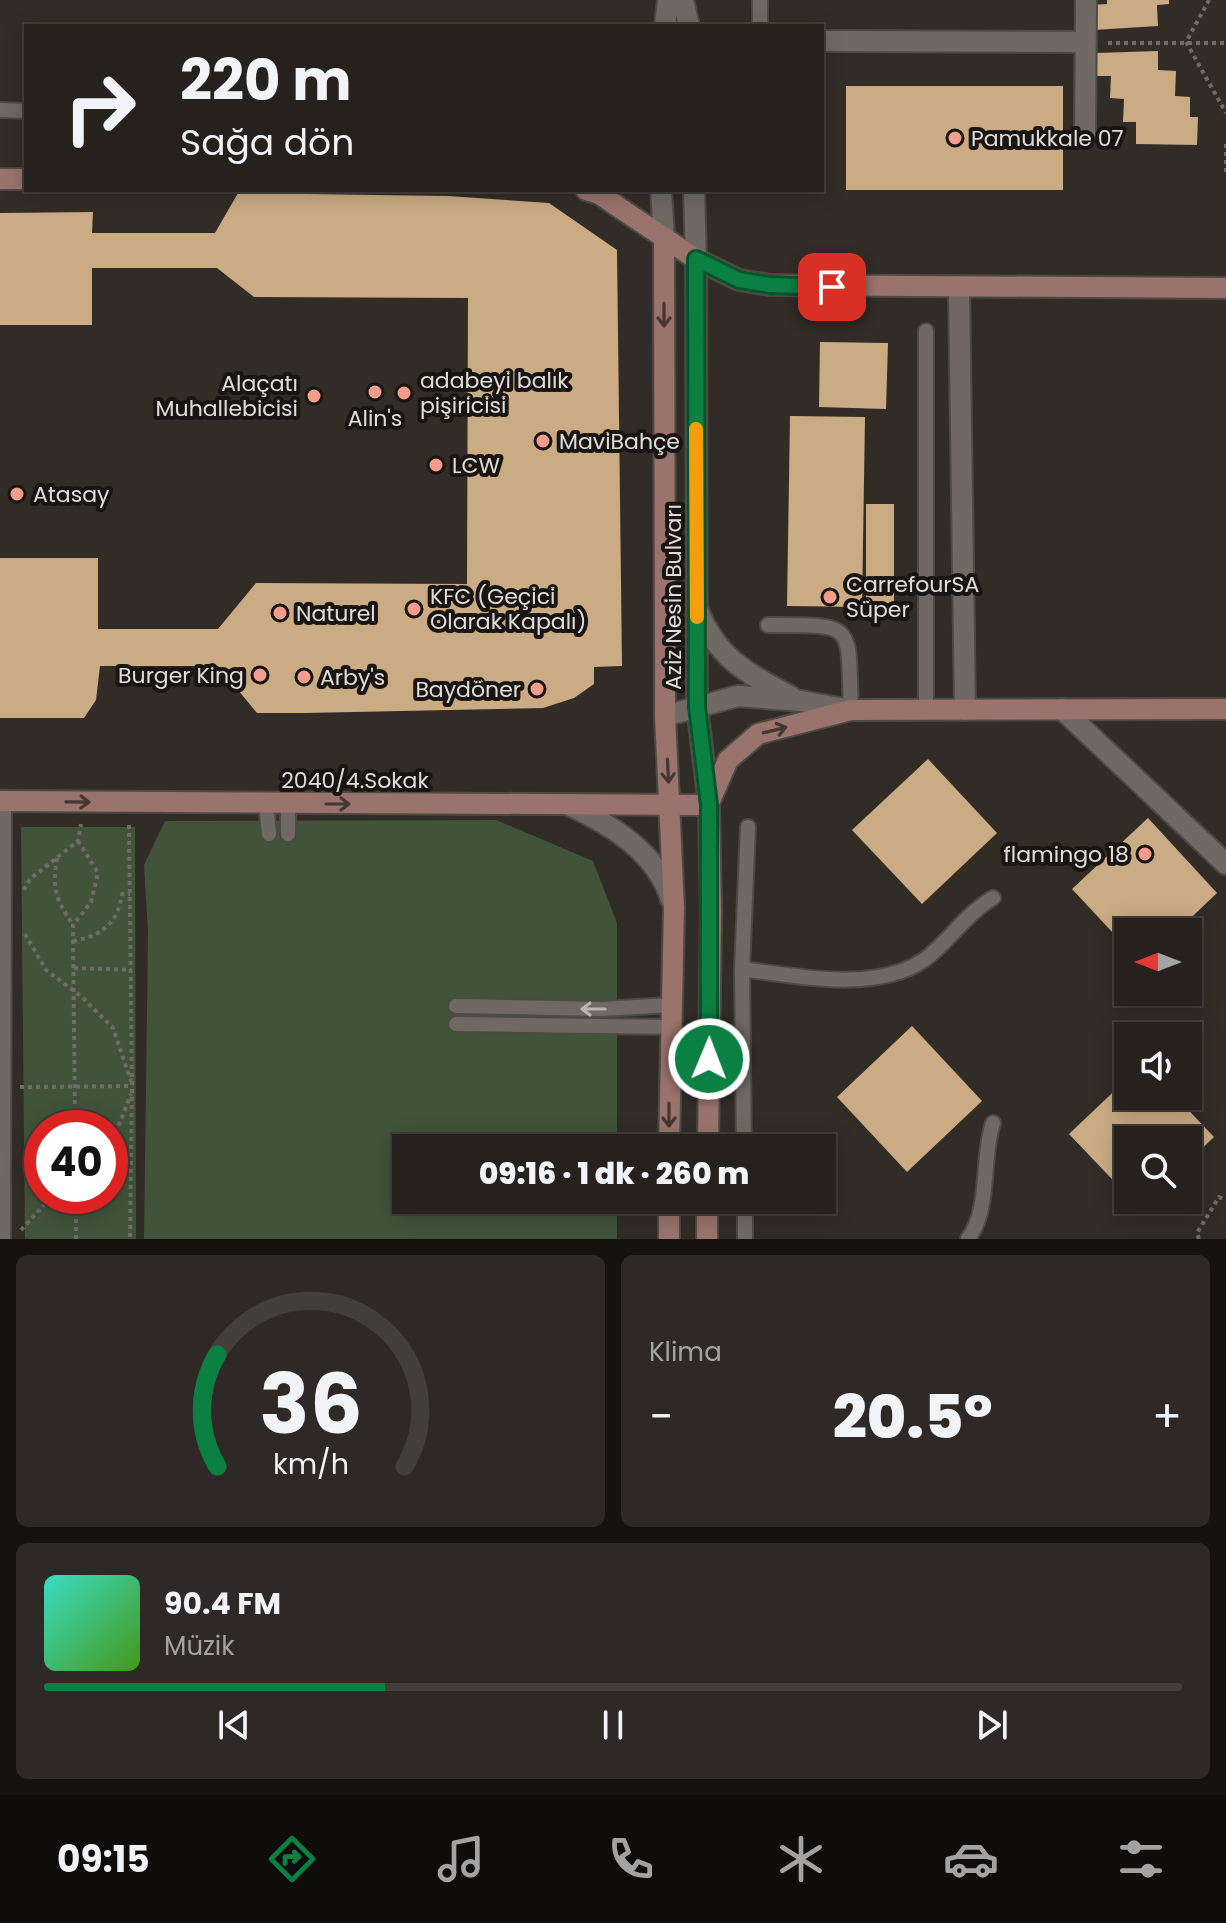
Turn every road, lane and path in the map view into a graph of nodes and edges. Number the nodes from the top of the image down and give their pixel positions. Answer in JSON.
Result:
{"nodes":[{"id":1,"x":668,"y":0,"type":"edge"},
{"id":2,"x":683,"y":0,"type":"edge"},
{"id":3,"x":760,"y":0,"type":"edge"},
{"id":4,"x":1086,"y":0,"type":"edge"},
{"id":5,"x":1209,"y":0,"type":"edge"},
{"id":6,"x":665,"y":24,"type":"edge"},
{"id":7,"x":689,"y":24,"type":"edge"},
{"id":8,"x":760,"y":24,"type":"edge"},
{"id":9,"x":824,"y":41,"type":"edge"},
{"id":10,"x":1086,"y":42,"type":"junction"},
{"id":11,"x":1186,"y":42,"type":"junction"},
{"id":12,"x":1226,"y":43,"type":"edge"},
{"id":13,"x":0,"y":110,"type":"edge"},
{"id":14,"x":24,"y":111,"type":"edge"},
{"id":15,"x":1226,"y":113,"type":"edge"},
{"id":16,"x":1085,"y":135,"type":"dead end"},
{"id":17,"x":1226,"y":142,"type":"edge"},
{"id":18,"x":1226,"y":172,"type":"edge"},
{"id":19,"x":0,"y":179,"type":"edge"},
{"id":20,"x":24,"y":179,"type":"edge"},
{"id":21,"x":592,"y":192,"type":"edge"},
{"id":22,"x":661,"y":192,"type":"edge"},
{"id":23,"x":694,"y":192,"type":"edge"},
{"id":24,"x":664,"y":237,"type":"junction"},
{"id":25,"x":696,"y":259,"type":"junction"},
{"id":26,"x":959,"y":287,"type":"junction"},
{"id":27,"x":1226,"y":288,"type":"edge"},
{"id":28,"x":926,"y":331,"type":"dead end"},
{"id":29,"x":697,"y":607,"type":"junction"},
{"id":30,"x":768,"y":625,"type":"dead end"},
{"id":31,"x":801,"y":701,"type":"junction"},
{"id":32,"x":697,"y":707,"type":"junction"},
{"id":33,"x":1062,"y":709,"type":"junction"},
{"id":34,"x":1226,"y":709,"type":"edge"},
{"id":35,"x":851,"y":710,"type":"junction"},
{"id":36,"x":926,"y":710,"type":"junction"},
{"id":37,"x":965,"y":710,"type":"junction"},
{"id":38,"x":665,"y":716,"type":"junction"},
{"id":39,"x":2,"y":801,"type":"edge"},
{"id":40,"x":85,"y":802,"type":"junction"},
{"id":41,"x":129,"y":802,"type":"junction"},
{"id":42,"x":266,"y":803,"type":"junction"},
{"id":43,"x":288,"y":803,"type":"junction"},
{"id":44,"x":569,"y":805,"type":"junction"},
{"id":45,"x":670,"y":805,"type":"junction"},
{"id":46,"x":709,"y":805,"type":"junction"},
{"id":47,"x":748,"y":827,"type":"dead end"},
{"id":48,"x":269,"y":834,"type":"dead end"},
{"id":49,"x":288,"y":834,"type":"dead end"},
{"id":50,"x":78,"y":841,"type":"junction"},
{"id":51,"x":57,"y":858,"type":"junction"},
{"id":52,"x":1226,"y":864,"type":"edge"},
{"id":53,"x":130,"y":894,"type":"junction"},
{"id":54,"x":993,"y":898,"type":"dead end"},
{"id":55,"x":19,"y":899,"type":"dead end"},
{"id":56,"x":674,"y":907,"type":"junction"},
{"id":57,"x":19,"y":922,"type":"dead end"},
{"id":58,"x":73,"y":925,"type":"junction"},
{"id":59,"x":73,"y":941,"type":"junction"},
{"id":60,"x":74,"y":968,"type":"junction"},
{"id":61,"x":742,"y":969,"type":"junction"},
{"id":62,"x":131,"y":970,"type":"junction"},
{"id":63,"x":75,"y":991,"type":"junction"},
{"id":64,"x":671,"y":1005,"type":"junction"},
{"id":65,"x":456,"y":1006,"type":"dead end"},
{"id":66,"x":456,"y":1024,"type":"dead end"},
{"id":67,"x":670,"y":1027,"type":"junction"},
{"id":68,"x":132,"y":1086,"type":"junction"},
{"id":69,"x":17,"y":1087,"type":"dead end"},
{"id":70,"x":76,"y":1089,"type":"junction"},
{"id":71,"x":75,"y":1110,"type":"edge"},
{"id":72,"x":127,"y":1110,"type":"edge"},
{"id":73,"x":993,"y":1123,"type":"dead end"},
{"id":74,"x":669,"y":1134,"type":"edge"},
{"id":75,"x":708,"y":1134,"type":"edge"},
{"id":76,"x":744,"y":1134,"type":"edge"},
{"id":77,"x":1226,"y":1200,"type":"edge"},
{"id":78,"x":34,"y":1214,"type":"edge"},
{"id":79,"x":76,"y":1214,"type":"edge"},
{"id":80,"x":669,"y":1214,"type":"edge"},
{"id":81,"x":707,"y":1214,"type":"edge"},
{"id":82,"x":745,"y":1214,"type":"edge"},
{"id":83,"x":10,"y":1237,"type":"edge"},
{"id":84,"x":1196,"y":1237,"type":"edge"},
{"id":85,"x":76,"y":1239,"type":"edge"},
{"id":86,"x":130,"y":1239,"type":"edge"},
{"id":87,"x":669,"y":1239,"type":"edge"},
{"id":88,"x":707,"y":1239,"type":"edge"},
{"id":89,"x":745,"y":1239,"type":"edge"},
{"id":90,"x":968,"y":1239,"type":"edge"}],
"edges":[{"from":1,"to":6,"type":"street"},
{"from":2,"to":7,"type":"street"},
{"from":3,"to":8,"type":"lane"},
{"from":4,"to":10,"type":"street"},
{"from":5,"to":11,"type":"path"},
{"from":9,"to":10,"type":"street"},
{"from":10,"to":11,"type":"path"},
{"from":10,"to":16,"type":"street"},
{"from":11,"to":12,"type":"path"},
{"from":11,"to":15,"type":"path"},
{"from":13,"to":14,"type":"lane"},
{"from":17,"to":18,"type":"path"},
{"from":19,"to":20,"type":"street"},
{"from":21,"to":24,"type":"street"},
{"from":22,"to":24,"type":"street"},
{"from":23,"to":25,"type":"street","name":"Aziz Nesin Bulvarı"},
{"from":24,"to":25,"type":"street"},
{"from":24,"to":38,"type":"street","name":"Aziz Nesin Bulvarı","one_way":true},
{"from":25,"to":26,"type":"street"},
{"from":25,"to":29,"type":"street","name":"Aziz Nesin Bulvarı"},
{"from":26,"to":27,"type":"street"},
{"from":26,"to":37,"type":"street"},
{"from":28,"to":36,"type":"lane"},
{"from":29,"to":31,"type":"street"},
{"from":29,"to":32,"type":"street","name":"Aziz Nesin Bulvarı"},
{"from":30,"to":35,"type":"lane"},
{"from":31,"to":32,"type":"street"},
{"from":31,"to":35,"type":"street"},
{"from":32,"to":38,"type":"street"},
{"from":32,"to":46,"type":"street","name":"Aziz Nesin Bulvarı"},
{"from":33,"to":34,"type":"street"},
{"from":33,"to":37,"type":"street"},
{"from":33,"to":52,"type":"street"},
{"from":35,"to":36,"type":"street"},
{"from":46,"to":35,"type":"street","one_way":true},
{"from":36,"to":37,"type":"street"},
{"from":38,"to":45,"type":"street","name":"Aziz Nesin Bulvarı","one_way":true},
{"from":39,"to":40,"type":"street","name":"2040/4.Sokak","one_way":true},
{"from":39,"to":83,"type":"lane"},
{"from":40,"to":41,"type":"street","name":"2040/4.Sokak"},
{"from":40,"to":50,"type":"path"},
{"from":41,"to":42,"type":"street","name":"2040/4.Sokak"},
{"from":41,"to":53,"type":"path"},
{"from":42,"to":43,"type":"street","name":"2040/4.Sokak"},
{"from":42,"to":48,"type":"lane"},
{"from":43,"to":44,"type":"street","name":"2040/4.Sokak","one_way":true},
{"from":43,"to":49,"type":"lane"},
{"from":44,"to":45,"type":"street","name":"2040/4.Sokak"},
{"from":44,"to":56,"type":"street"},
{"from":45,"to":46,"type":"street","name":"2040/4.Sokak"},
{"from":45,"to":56,"type":"street","name":"Aziz Nesin Bulvarı"},
{"from":46,"to":75,"type":"street","name":"Aziz Nesin Bulvarı"},
{"from":47,"to":61,"type":"lane"},
{"from":50,"to":51,"type":"path"},
{"from":50,"to":58,"type":"path"},
{"from":51,"to":55,"type":"path"},
{"from":51,"to":58,"type":"path"},
{"from":53,"to":59,"type":"path"},
{"from":53,"to":62,"type":"path"},
{"from":54,"to":61,"type":"lane"},
{"from":56,"to":64,"type":"street","name":"Aziz Nesin Bulvarı"},
{"from":57,"to":63,"type":"path"},
{"from":58,"to":59,"type":"path"},
{"from":59,"to":60,"type":"path"},
{"from":60,"to":62,"type":"path"},
{"from":60,"to":63,"type":"path"},
{"from":61,"to":76,"type":"lane"},
{"from":62,"to":68,"type":"path"},
{"from":63,"to":68,"type":"path"},
{"from":63,"to":70,"type":"path"},
{"from":64,"to":65,"type":"lane","one_way":true},
{"from":64,"to":67,"type":"street","name":"Aziz Nesin Bulvarı"},
{"from":66,"to":67,"type":"lane"},
{"from":67,"to":74,"type":"street","name":"Aziz Nesin Bulvarı","one_way":true},
{"from":68,"to":70,"type":"path"},
{"from":68,"to":72,"type":"path"},
{"from":68,"to":86,"type":"path"},
{"from":69,"to":70,"type":"path"},
{"from":70,"to":71,"type":"path"},
{"from":73,"to":90,"type":"lane"},
{"from":77,"to":84,"type":"path"},
{"from":78,"to":83,"type":"path"},
{"from":79,"to":85,"type":"path"},
{"from":80,"to":87,"type":"street"},
{"from":81,"to":88,"type":"street"},
{"from":82,"to":89,"type":"lane"}]}
